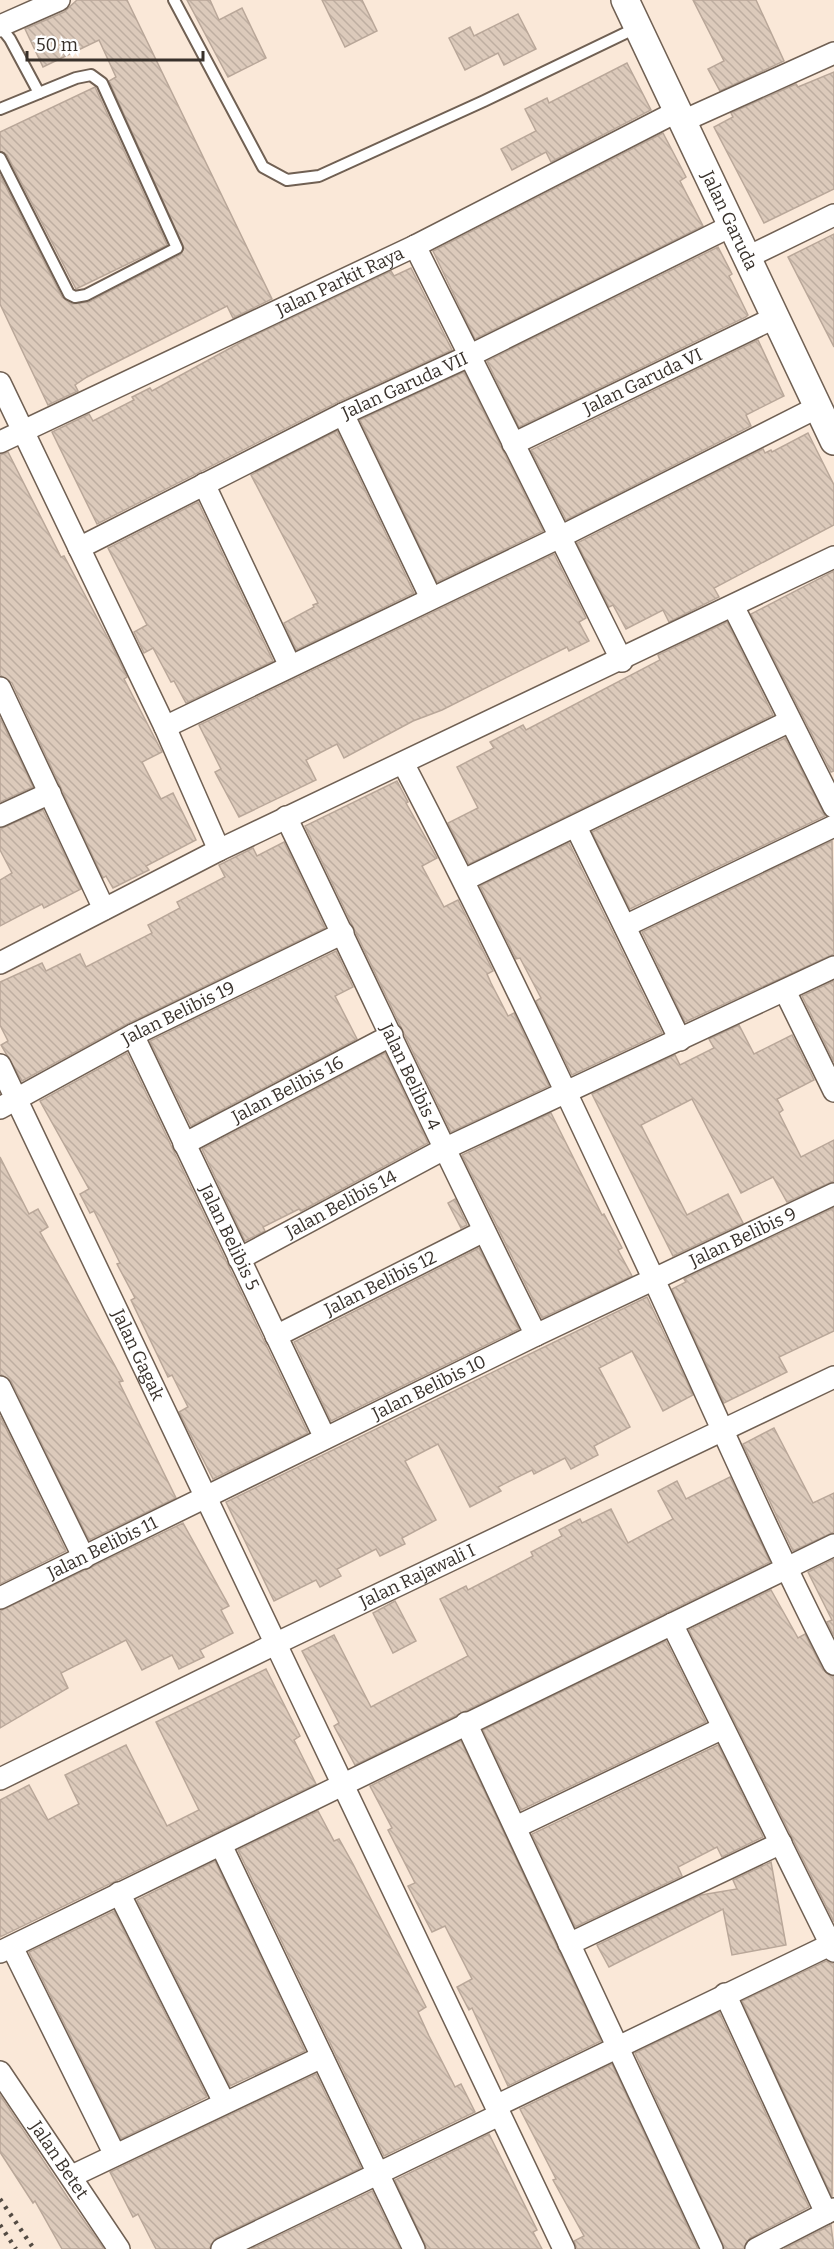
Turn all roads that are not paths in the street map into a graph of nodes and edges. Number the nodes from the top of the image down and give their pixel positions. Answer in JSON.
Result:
{"nodes":[{"id":1,"x":59,"y":0,"type":"edge"},
{"id":2,"x":174,"y":0,"type":"edge"},
{"id":3,"x":625,"y":0,"type":"edge"},
{"id":4,"x":0,"y":26,"type":"edge"},
{"id":5,"x":638,"y":27,"type":"junction"},
{"id":6,"x":834,"y":53,"type":"edge"},
{"id":7,"x":39,"y":93,"type":"junction"},
{"id":8,"x":0,"y":109,"type":"edge"},
{"id":9,"x":681,"y":116,"type":"junction"},
{"id":10,"x":0,"y":158,"type":"edge"},
{"id":11,"x":834,"y":215,"type":"edge"},
{"id":12,"x":731,"y":226,"type":"junction"},
{"id":13,"x":416,"y":246,"type":"junction"},
{"id":14,"x":748,"y":257,"type":"junction"},
{"id":15,"x":774,"y":318,"type":"junction"},
{"id":16,"x":469,"y":356,"type":"junction"},
{"id":17,"x":0,"y":383,"type":"edge"},
{"id":18,"x":818,"y":406,"type":"junction"},
{"id":19,"x":343,"y":414,"type":"junction"},
{"id":20,"x":22,"y":431,"type":"junction"},
{"id":21,"x":834,"y":441,"type":"edge"},
{"id":22,"x":0,"y":442,"type":"edge"},
{"id":23,"x":513,"y":444,"type":"junction"},
{"id":24,"x":204,"y":484,"type":"junction"},
{"id":25,"x":560,"y":537,"type":"junction"},
{"id":26,"x":79,"y":548,"type":"junction"},
{"id":27,"x":834,"y":557,"type":"edge"},
{"id":28,"x":431,"y":598,"type":"junction"},
{"id":29,"x":733,"y":606,"type":"junction"},
{"id":30,"x":622,"y":661,"type":"junction"},
{"id":31,"x":290,"y":666,"type":"junction"},
{"id":32,"x":0,"y":688,"type":"edge"},
{"id":33,"x":790,"y":721,"type":"junction"},
{"id":34,"x":165,"y":727,"type":"junction"},
{"id":35,"x":403,"y":763,"type":"junction"},
{"id":36,"x":50,"y":793,"type":"junction"},
{"id":37,"x":834,"y":807,"type":"edge"},
{"id":38,"x":0,"y":816,"type":"edge"},
{"id":39,"x":286,"y":817,"type":"junction"},
{"id":40,"x":576,"y":826,"type":"junction"},
{"id":41,"x":834,"y":826,"type":"edge"},
{"id":42,"x":219,"y":850,"type":"junction"},
{"id":43,"x":464,"y":880,"type":"junction"},
{"id":44,"x":104,"y":909,"type":"junction"},
{"id":45,"x":625,"y":926,"type":"junction"},
{"id":46,"x":343,"y":933,"type":"junction"},
{"id":47,"x":0,"y":963,"type":"edge"},
{"id":48,"x":834,"y":967,"type":"edge"},
{"id":49,"x":785,"y":991,"type":"junction"},
{"id":50,"x":133,"y":1035,"type":"junction"},
{"id":51,"x":392,"y":1035,"type":"junction"},
{"id":52,"x":680,"y":1040,"type":"junction"},
{"id":53,"x":0,"y":1065,"type":"edge"},
{"id":54,"x":834,"y":1091,"type":"edge"},
{"id":55,"x":566,"y":1094,"type":"junction"},
{"id":56,"x":9,"y":1104,"type":"edge"},
{"id":57,"x":184,"y":1144,"type":"junction"},
{"id":58,"x":444,"y":1149,"type":"junction"},
{"id":59,"x":834,"y":1194,"type":"edge"},
{"id":60,"x":484,"y":1231,"type":"junction"},
{"id":61,"x":239,"y":1259,"type":"junction"},
{"id":62,"x":653,"y":1279,"type":"junction"},
{"id":63,"x":276,"y":1335,"type":"junction"},
{"id":64,"x":536,"y":1335,"type":"junction"},
{"id":65,"x":834,"y":1377,"type":"edge"},
{"id":66,"x":0,"y":1387,"type":"edge"},
{"id":67,"x":723,"y":1432,"type":"junction"},
{"id":68,"x":325,"y":1438,"type":"junction"},
{"id":69,"x":205,"y":1496,"type":"junction"},
{"id":70,"x":834,"y":1545,"type":"edge"},
{"id":71,"x":84,"y":1558,"type":"junction"},
{"id":72,"x":786,"y":1569,"type":"junction"},
{"id":73,"x":0,"y":1598,"type":"edge"},
{"id":74,"x":672,"y":1624,"type":"junction"},
{"id":75,"x":275,"y":1644,"type":"junction"},
{"id":76,"x":834,"y":1664,"type":"edge"},
{"id":77,"x":466,"y":1723,"type":"junction"},
{"id":78,"x":723,"y":1728,"type":"junction"},
{"id":79,"x":0,"y":1779,"type":"edge"},
{"id":80,"x":343,"y":1784,"type":"junction"},
{"id":81,"x":516,"y":1827,"type":"junction"},
{"id":82,"x":781,"y":1843,"type":"junction"},
{"id":83,"x":220,"y":1845,"type":"junction"},
{"id":84,"x":119,"y":1893,"type":"junction"},
{"id":85,"x":569,"y":1944,"type":"junction"},
{"id":86,"x":833,"y":1946,"type":"edge"},
{"id":87,"x":6,"y":1949,"type":"edge"},
{"id":88,"x":725,"y":1995,"type":"junction"},
{"id":89,"x":616,"y":2048,"type":"junction"},
{"id":90,"x":322,"y":2057,"type":"junction"},
{"id":91,"x":0,"y":2072,"type":"edge"},
{"id":92,"x":224,"y":2102,"type":"junction"},
{"id":93,"x":497,"y":2111,"type":"junction"},
{"id":94,"x":115,"y":2155,"type":"junction"},
{"id":95,"x":380,"y":2174,"type":"junction"},
{"id":96,"x":72,"y":2176,"type":"junction"},
{"id":97,"x":830,"y":2211,"type":"edge"},
{"id":98,"x":119,"y":2249,"type":"edge"},
{"id":99,"x":222,"y":2249,"type":"edge"},
{"id":100,"x":414,"y":2249,"type":"edge"},
{"id":101,"x":564,"y":2249,"type":"edge"},
{"id":102,"x":712,"y":2249,"type":"edge"},
{"id":103,"x":756,"y":2249,"type":"edge"}],
"edges":[{"from":1,"to":4,"type":"street"},
{"from":2,"to":5,"type":"lane"},
{"from":3,"to":5,"type":"street","name":"Jalan Garuda"},
{"from":4,"to":7,"type":"lane"},
{"from":5,"to":9,"type":"street","name":"Jalan Garuda"},
{"from":6,"to":9,"type":"street","name":"Jalan Parkit Raya"},
{"from":7,"to":8,"type":"lane"},
{"from":7,"to":10,"type":"lane"},
{"from":9,"to":12,"type":"street","name":"Jalan Garuda"},
{"from":9,"to":13,"type":"street","name":"Jalan Parkit Raya"},
{"from":11,"to":14,"type":"street"},
{"from":12,"to":14,"type":"street","name":"Jalan Garuda"},
{"from":12,"to":16,"type":"street","name":"Jalan Garuda VII"},
{"from":13,"to":16,"type":"street"},
{"from":13,"to":20,"type":"street","name":"Jalan Parkit Raya"},
{"from":14,"to":15,"type":"street","name":"Jalan Garuda"},
{"from":15,"to":18,"type":"street","name":"Jalan Garuda"},
{"from":15,"to":23,"type":"street","name":"Jalan Garuda VI"},
{"from":16,"to":19,"type":"street","name":"Jalan Garuda VII"},
{"from":16,"to":23,"type":"street"},
{"from":17,"to":20,"type":"street"},
{"from":18,"to":21,"type":"street","name":"Jalan Garuda"},
{"from":18,"to":25,"type":"street"},
{"from":19,"to":24,"type":"street","name":"Jalan Garuda VII"},
{"from":19,"to":28,"type":"street"},
{"from":20,"to":22,"type":"street","name":"Jalan Parkit Raya"},
{"from":20,"to":26,"type":"street"},
{"from":23,"to":25,"type":"street"},
{"from":24,"to":26,"type":"street","name":"Jalan Garuda VII"},
{"from":24,"to":31,"type":"street"},
{"from":25,"to":28,"type":"street"},
{"from":25,"to":30,"type":"street"},
{"from":26,"to":34,"type":"street"},
{"from":27,"to":29,"type":"street"},
{"from":28,"to":31,"type":"street"},
{"from":29,"to":30,"type":"street"},
{"from":29,"to":33,"type":"street"},
{"from":30,"to":35,"type":"street"},
{"from":31,"to":34,"type":"street"},
{"from":32,"to":36,"type":"street"},
{"from":33,"to":37,"type":"street"},
{"from":33,"to":40,"type":"street"},
{"from":34,"to":42,"type":"street"},
{"from":35,"to":39,"type":"street"},
{"from":35,"to":43,"type":"street"},
{"from":36,"to":38,"type":"street"},
{"from":36,"to":44,"type":"street"},
{"from":39,"to":42,"type":"street"},
{"from":39,"to":46,"type":"street","name":"Jalan Belibis 4"},
{"from":40,"to":43,"type":"street"},
{"from":40,"to":45,"type":"street"},
{"from":41,"to":45,"type":"street"},
{"from":42,"to":44,"type":"street"},
{"from":43,"to":55,"type":"street"},
{"from":44,"to":47,"type":"street"},
{"from":45,"to":52,"type":"street"},
{"from":46,"to":50,"type":"street","name":"Jalan Belibis 19"},
{"from":46,"to":51,"type":"street","name":"Jalan Belibis 4"},
{"from":48,"to":49,"type":"street","name":"Jalan Belibis 14"},
{"from":49,"to":52,"type":"street","name":"Jalan Belibis 14"},
{"from":49,"to":54,"type":"street"},
{"from":50,"to":56,"type":"street","name":"Jalan Belibis 19"},
{"from":50,"to":57,"type":"street","name":"Jalan Belibis 5"},
{"from":51,"to":57,"type":"street","name":"Jalan Belibis 16"},
{"from":51,"to":58,"type":"street","name":"Jalan Belibis 4"},
{"from":52,"to":55,"type":"street","name":"Jalan Belibis 14"},
{"from":53,"to":56,"type":"street","name":"Jalan Gagak"},
{"from":55,"to":58,"type":"street","name":"Jalan Belibis 14"},
{"from":55,"to":62,"type":"street"},
{"from":56,"to":69,"type":"street","name":"Jalan Gagak"},
{"from":57,"to":61,"type":"street","name":"Jalan Belibis 5"},
{"from":58,"to":60,"type":"street","name":"Jalan Belibis 4"},
{"from":58,"to":61,"type":"street","name":"Jalan Belibis 14"},
{"from":59,"to":62,"type":"street","name":"Jalan Belibis 9"},
{"from":60,"to":63,"type":"street","name":"Jalan Belibis 12"},
{"from":60,"to":64,"type":"street","name":"Jalan Belibis 4"},
{"from":61,"to":63,"type":"street","name":"Jalan Belibis 5"},
{"from":62,"to":64,"type":"street","name":"Jalan Belibis 10"},
{"from":62,"to":67,"type":"street"},
{"from":63,"to":68,"type":"street","name":"Jalan Belibis 5"},
{"from":64,"to":68,"type":"street","name":"Jalan Belibis 10"},
{"from":65,"to":67,"type":"street","name":"Jalan Rajawali I"},
{"from":66,"to":71,"type":"street"},
{"from":67,"to":72,"type":"street"},
{"from":67,"to":75,"type":"street","name":"Jalan Rajawali I"},
{"from":68,"to":69,"type":"street","name":"Jalan Belibis 10"},
{"from":69,"to":71,"type":"street","name":"Jalan Belibis 11"},
{"from":69,"to":75,"type":"street","name":"Jalan Gagak"},
{"from":70,"to":72,"type":"street"},
{"from":71,"to":73,"type":"street","name":"Jalan Belibis 11"},
{"from":72,"to":74,"type":"street"},
{"from":72,"to":76,"type":"street"},
{"from":74,"to":77,"type":"street"},
{"from":74,"to":78,"type":"street"},
{"from":75,"to":79,"type":"street","name":"Jalan Rajawali I"},
{"from":75,"to":80,"type":"street","name":"Jalan Gagak"},
{"from":77,"to":80,"type":"street"},
{"from":77,"to":81,"type":"street"},
{"from":78,"to":81,"type":"street"},
{"from":78,"to":82,"type":"street"},
{"from":80,"to":83,"type":"street"},
{"from":80,"to":93,"type":"street","name":"Jalan Gagak"},
{"from":81,"to":85,"type":"street"},
{"from":82,"to":85,"type":"street"},
{"from":82,"to":86,"type":"street"},
{"from":83,"to":84,"type":"street"},
{"from":83,"to":90,"type":"street"},
{"from":84,"to":87,"type":"street"},
{"from":84,"to":92,"type":"street"},
{"from":85,"to":89,"type":"street"},
{"from":86,"to":88,"type":"street"},
{"from":87,"to":94,"type":"street"},
{"from":88,"to":89,"type":"street"},
{"from":88,"to":97,"type":"street"},
{"from":89,"to":93,"type":"street"},
{"from":89,"to":102,"type":"street"},
{"from":90,"to":92,"type":"street"},
{"from":90,"to":95,"type":"street"},
{"from":91,"to":96,"type":"street","name":"Jalan Betet"},
{"from":92,"to":94,"type":"street"},
{"from":93,"to":95,"type":"street"},
{"from":93,"to":101,"type":"street","name":"Jalan Gagak"},
{"from":94,"to":96,"type":"street"},
{"from":95,"to":99,"type":"street"},
{"from":95,"to":100,"type":"street"},
{"from":96,"to":98,"type":"street","name":"Jalan Betet"},
{"from":97,"to":103,"type":"street"}]}
